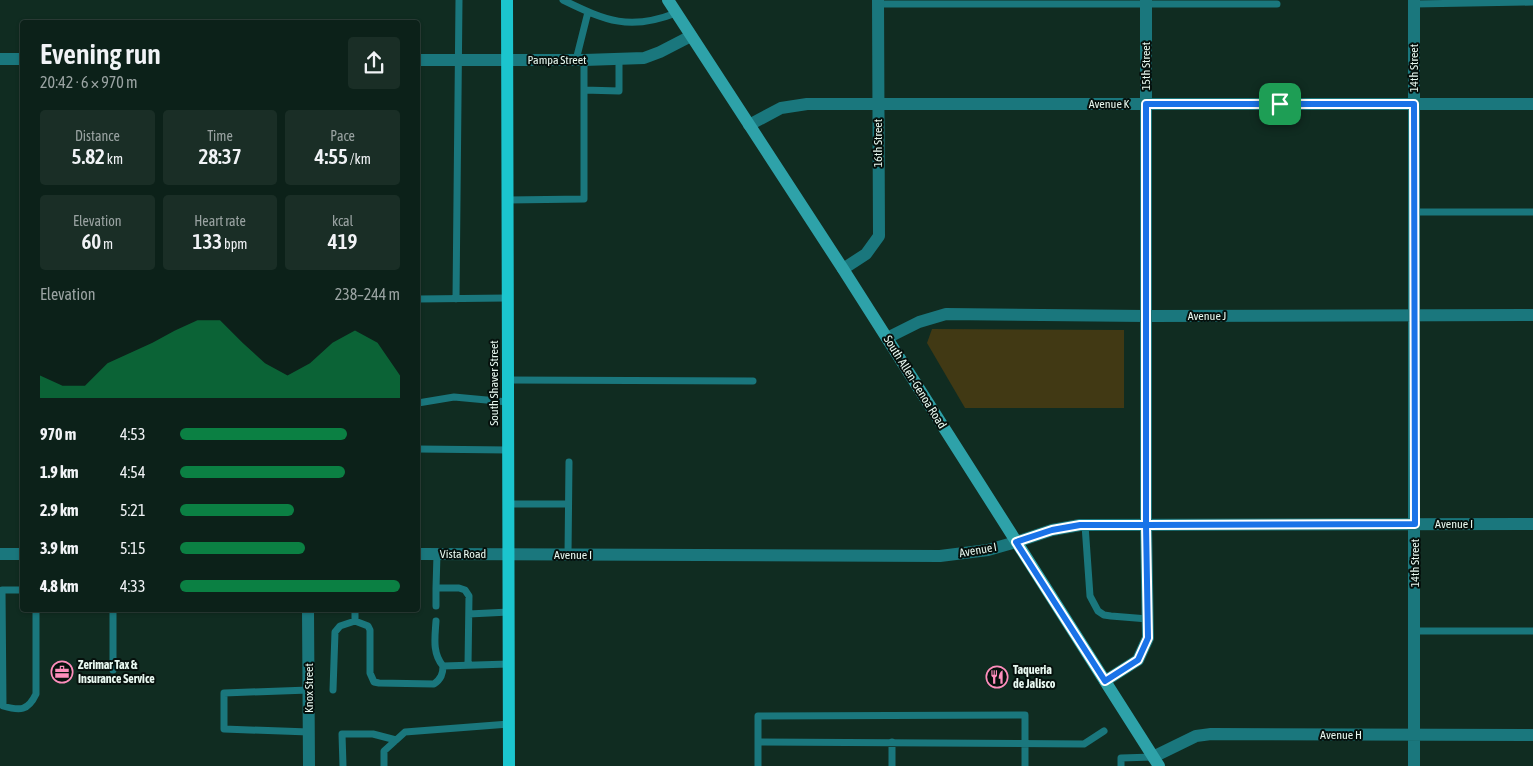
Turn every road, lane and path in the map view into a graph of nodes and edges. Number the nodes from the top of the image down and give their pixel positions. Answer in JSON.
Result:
{"nodes":[{"id":1,"x":459,"y":0,"type":"edge"},
{"id":2,"x":507,"y":0,"type":"edge"},
{"id":3,"x":563,"y":0,"type":"edge"},
{"id":4,"x":668,"y":0,"type":"edge"},
{"id":5,"x":878,"y":2,"type":"edge"},
{"id":6,"x":1146,"y":2,"type":"edge"},
{"id":7,"x":1414,"y":2,"type":"edge"},
{"id":8,"x":1533,"y":2,"type":"edge"},
{"id":9,"x":1277,"y":4,"type":"dead end"},
{"id":10,"x":588,"y":12,"type":"junction"},
{"id":11,"x":676,"y":13,"type":"junction"},
{"id":12,"x":691,"y":36,"type":"junction"},
{"id":13,"x":0,"y":59,"type":"edge"},
{"id":14,"x":20,"y":59,"type":"edge"},
{"id":15,"x":420,"y":60,"type":"edge"},
{"id":16,"x":458,"y":60,"type":"junction"},
{"id":17,"x":507,"y":60,"type":"junction"},
{"id":18,"x":580,"y":60,"type":"junction"},
{"id":19,"x":619,"y":60,"type":"junction"},
{"id":20,"x":584,"y":90,"type":"junction"},
{"id":21,"x":878,"y":104,"type":"junction"},
{"id":22,"x":1146,"y":104,"type":"junction"},
{"id":23,"x":1414,"y":104,"type":"junction"},
{"id":24,"x":1533,"y":104,"type":"edge"},
{"id":25,"x":749,"y":125,"type":"junction"},
{"id":26,"x":507,"y":200,"type":"junction"},
{"id":27,"x":1414,"y":212,"type":"junction"},
{"id":28,"x":1533,"y":212,"type":"edge"},
{"id":29,"x":843,"y":269,"type":"junction"},
{"id":30,"x":507,"y":298,"type":"junction"},
{"id":31,"x":420,"y":299,"type":"edge"},
{"id":32,"x":456,"y":299,"type":"junction"},
{"id":33,"x":1533,"y":315,"type":"edge"},
{"id":34,"x":1146,"y":316,"type":"junction"},
{"id":35,"x":1414,"y":316,"type":"junction"},
{"id":36,"x":887,"y":338,"type":"junction"},
{"id":37,"x":508,"y":380,"type":"junction"},
{"id":38,"x":753,"y":381,"type":"dead end"},
{"id":39,"x":508,"y":402,"type":"junction"},
{"id":40,"x":420,"y":403,"type":"edge"},
{"id":41,"x":420,"y":449,"type":"edge"},
{"id":42,"x":508,"y":450,"type":"junction"},
{"id":43,"x":569,"y":462,"type":"dead end"},
{"id":44,"x":509,"y":504,"type":"junction"},
{"id":45,"x":568,"y":504,"type":"junction"},
{"id":46,"x":1415,"y":524,"type":"junction"},
{"id":47,"x":1533,"y":524,"type":"edge"},
{"id":48,"x":1085,"y":525,"type":"junction"},
{"id":49,"x":1146,"y":525,"type":"junction"},
{"id":50,"x":1016,"y":542,"type":"junction"},
{"id":51,"x":0,"y":554,"type":"edge"},
{"id":52,"x":20,"y":554,"type":"edge"},
{"id":53,"x":420,"y":554,"type":"edge"},
{"id":54,"x":437,"y":554,"type":"junction"},
{"id":55,"x":509,"y":554,"type":"junction"},
{"id":56,"x":568,"y":555,"type":"junction"},
{"id":57,"x":436,"y":588,"type":"junction"},
{"id":58,"x":20,"y":590,"type":"edge"},
{"id":59,"x":1,"y":605,"type":"edge"},
{"id":60,"x":436,"y":606,"type":"dead end"},
{"id":61,"x":36,"y":612,"type":"edge"},
{"id":62,"x":113,"y":612,"type":"edge"},
{"id":63,"x":308,"y":612,"type":"edge"},
{"id":64,"x":355,"y":612,"type":"edge"},
{"id":65,"x":509,"y":612,"type":"junction"},
{"id":66,"x":469,"y":614,"type":"junction"},
{"id":67,"x":1148,"y":619,"type":"junction"},
{"id":68,"x":355,"y":621,"type":"junction"},
{"id":69,"x":436,"y":621,"type":"dead end"},
{"id":70,"x":1414,"y":631,"type":"junction"},
{"id":71,"x":1533,"y":631,"type":"edge"},
{"id":72,"x":509,"y":664,"type":"junction"},
{"id":73,"x":468,"y":665,"type":"junction"},
{"id":74,"x":443,"y":666,"type":"junction"},
{"id":75,"x":113,"y":670,"type":"dead end"},
{"id":76,"x":1105,"y":681,"type":"junction"},
{"id":77,"x":309,"y":690,"type":"junction"},
{"id":78,"x":334,"y":690,"type":"dead end"},
{"id":79,"x":509,"y":724,"type":"junction"},
{"id":80,"x":1104,"y":731,"type":"dead end"},
{"id":81,"x":309,"y":732,"type":"junction"},
{"id":82,"x":1533,"y":735,"type":"edge"},
{"id":83,"x":1414,"y":736,"type":"junction"},
{"id":84,"x":396,"y":740,"type":"junction"},
{"id":85,"x":758,"y":742,"type":"junction"},
{"id":86,"x":892,"y":742,"type":"junction"},
{"id":87,"x":1025,"y":743,"type":"junction"},
{"id":88,"x":1156,"y":761,"type":"edge"},
{"id":89,"x":309,"y":766,"type":"edge"},
{"id":90,"x":343,"y":766,"type":"edge"},
{"id":91,"x":384,"y":766,"type":"edge"},
{"id":92,"x":509,"y":766,"type":"edge"},
{"id":93,"x":758,"y":766,"type":"edge"},
{"id":94,"x":892,"y":766,"type":"edge"},
{"id":95,"x":1025,"y":766,"type":"edge"},
{"id":96,"x":1121,"y":766,"type":"edge"},
{"id":97,"x":1414,"y":766,"type":"edge"}],
"edges":[{"from":1,"to":16,"type":"lane"},
{"from":2,"to":17,"type":"main road","name":"South Shaver Street"},
{"from":3,"to":10,"type":"lane"},
{"from":4,"to":11,"type":"main road","name":"South Allen-Genoa Road"},
{"from":5,"to":6,"type":"lane"},
{"from":5,"to":21,"type":"street","name":"16th Street"},
{"from":6,"to":9,"type":"lane"},
{"from":6,"to":22,"type":"street","name":"15th Street"},
{"from":7,"to":8,"type":"lane"},
{"from":7,"to":23,"type":"street","name":"14th Street"},
{"from":10,"to":11,"type":"lane"},
{"from":10,"to":18,"type":"lane"},
{"from":11,"to":12,"type":"main road","name":"South Allen-Genoa Road"},
{"from":12,"to":19,"type":"street","name":"Pampa Street"},
{"from":12,"to":25,"type":"main road","name":"South Allen-Genoa Road"},
{"from":13,"to":14,"type":"street"},
{"from":15,"to":16,"type":"street","name":"Pampa Street"},
{"from":16,"to":17,"type":"street","name":"Pampa Street"},
{"from":16,"to":32,"type":"lane"},
{"from":17,"to":18,"type":"street","name":"Pampa Street"},
{"from":17,"to":26,"type":"main road","name":"South Shaver Street"},
{"from":18,"to":19,"type":"street","name":"Pampa Street"},
{"from":18,"to":20,"type":"lane"},
{"from":19,"to":20,"type":"lane"},
{"from":20,"to":26,"type":"lane"},
{"from":21,"to":22,"type":"street","name":"Avenue K"},
{"from":21,"to":25,"type":"street","name":"Avenue K"},
{"from":21,"to":29,"type":"street","name":"16th Street"},
{"from":22,"to":23,"type":"street","name":"Avenue K"},
{"from":22,"to":34,"type":"street","name":"15th Street"},
{"from":23,"to":24,"type":"street","name":"Avenue K"},
{"from":23,"to":27,"type":"street","name":"14th Street"},
{"from":25,"to":29,"type":"main road","name":"South Allen-Genoa Road"},
{"from":26,"to":30,"type":"main road","name":"South Shaver Street"},
{"from":27,"to":28,"type":"lane"},
{"from":27,"to":35,"type":"street","name":"14th Street"},
{"from":29,"to":36,"type":"main road","name":"South Allen-Genoa Road"},
{"from":30,"to":32,"type":"lane"},
{"from":30,"to":37,"type":"main road","name":"South Shaver Street"},
{"from":31,"to":32,"type":"lane"},
{"from":33,"to":35,"type":"street","name":"Avenue J"},
{"from":34,"to":35,"type":"street","name":"Avenue J"},
{"from":34,"to":36,"type":"street","name":"Avenue J"},
{"from":34,"to":49,"type":"street","name":"15th Street"},
{"from":35,"to":46,"type":"street","name":"14th Street"},
{"from":36,"to":50,"type":"main road","name":"South Allen-Genoa Road"},
{"from":37,"to":38,"type":"lane"},
{"from":37,"to":39,"type":"main road","name":"South Shaver Street"},
{"from":39,"to":40,"type":"lane"},
{"from":39,"to":42,"type":"main road","name":"South Shaver Street"},
{"from":41,"to":42,"type":"lane"},
{"from":42,"to":44,"type":"main road","name":"South Shaver Street"},
{"from":43,"to":45,"type":"lane"},
{"from":44,"to":45,"type":"lane"},
{"from":44,"to":55,"type":"main road","name":"South Shaver Street"},
{"from":45,"to":56,"type":"lane"},
{"from":46,"to":47,"type":"street","name":"Avenue I"},
{"from":46,"to":49,"type":"street","name":"Avenue I"},
{"from":46,"to":70,"type":"street","name":"14th Street"},
{"from":48,"to":49,"type":"street","name":"Avenue I"},
{"from":48,"to":50,"type":"street","name":"Avenue I"},
{"from":48,"to":67,"type":"lane"},
{"from":49,"to":67,"type":"street","name":"15th Street"},
{"from":50,"to":56,"type":"street","name":"Avenue I"},
{"from":50,"to":76,"type":"main road","name":"South Allen-Genoa Road"},
{"from":51,"to":52,"type":"street"},
{"from":53,"to":54,"type":"street","name":"Vista Road"},
{"from":54,"to":55,"type":"street","name":"Vista Road"},
{"from":54,"to":57,"type":"lane"},
{"from":55,"to":56,"type":"street","name":"Avenue I"},
{"from":55,"to":65,"type":"main road","name":"South Shaver Street"},
{"from":57,"to":60,"type":"lane"},
{"from":57,"to":66,"type":"lane"},
{"from":58,"to":59,"type":"lane"},
{"from":59,"to":61,"type":"lane"},
{"from":62,"to":75,"type":"lane"},
{"from":63,"to":77,"type":"street","name":"Knox Street"},
{"from":64,"to":68,"type":"lane"},
{"from":65,"to":66,"type":"lane"},
{"from":65,"to":72,"type":"main road","name":"South Shaver Street"},
{"from":66,"to":73,"type":"lane"},
{"from":67,"to":76,"type":"street","name":"15th Street"},
{"from":68,"to":74,"type":"lane"},
{"from":68,"to":78,"type":"lane"},
{"from":69,"to":74,"type":"lane"},
{"from":70,"to":71,"type":"lane"},
{"from":70,"to":83,"type":"street","name":"14th Street"},
{"from":72,"to":73,"type":"lane"},
{"from":72,"to":79,"type":"main road","name":"South Shaver Street"},
{"from":73,"to":74,"type":"lane"},
{"from":76,"to":88,"type":"main road","name":"South Allen-Genoa Road"},
{"from":77,"to":81,"type":"street","name":"Knox Street"},
{"from":77,"to":81,"type":"lane"},
{"from":79,"to":84,"type":"lane"},
{"from":79,"to":92,"type":"main road","name":"South Shaver Street"},
{"from":80,"to":87,"type":"lane"},
{"from":81,"to":89,"type":"street","name":"Knox Street"},
{"from":82,"to":83,"type":"street","name":"Avenue H"},
{"from":83,"to":88,"type":"street","name":"Avenue H"},
{"from":83,"to":97,"type":"street","name":"14th Street"},
{"from":84,"to":90,"type":"lane"},
{"from":84,"to":91,"type":"lane"},
{"from":85,"to":86,"type":"lane"},
{"from":85,"to":87,"type":"lane"},
{"from":85,"to":93,"type":"lane"},
{"from":86,"to":87,"type":"lane"},
{"from":86,"to":94,"type":"lane"},
{"from":87,"to":95,"type":"lane"},
{"from":88,"to":96,"type":"lane"}]}
